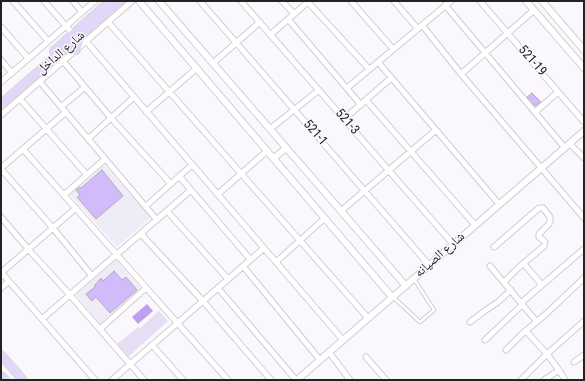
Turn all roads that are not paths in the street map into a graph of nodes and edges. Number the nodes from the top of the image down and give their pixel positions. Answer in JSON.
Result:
{"nodes":[{"id":1,"x":13,"y":1,"type":"edge"},
{"id":2,"x":44,"y":1,"type":"edge"},
{"id":3,"x":72,"y":1,"type":"edge"},
{"id":4,"x":95,"y":1,"type":"edge"},
{"id":5,"x":110,"y":1,"type":"edge"},
{"id":6,"x":120,"y":1,"type":"edge"},
{"id":7,"x":132,"y":1,"type":"edge"},
{"id":8,"x":139,"y":1,"type":"edge"},
{"id":9,"x":159,"y":1,"type":"edge"},
{"id":10,"x":200,"y":1,"type":"edge"},
{"id":11,"x":241,"y":1,"type":"edge"},
{"id":12,"x":282,"y":1,"type":"edge"},
{"id":13,"x":309,"y":1,"type":"edge"},
{"id":14,"x":351,"y":1,"type":"edge"},
{"id":15,"x":394,"y":1,"type":"edge"},
{"id":16,"x":450,"y":1,"type":"edge"},
{"id":17,"x":480,"y":1,"type":"edge"},
{"id":18,"x":526,"y":1,"type":"edge"},
{"id":19,"x":544,"y":2,"type":"edge"},
{"id":20,"x":445,"y":5,"type":"junction"},
{"id":21,"x":534,"y":10,"type":"junction"},
{"id":22,"x":82,"y":12,"type":"junction"},
{"id":23,"x":294,"y":14,"type":"junction"},
{"id":24,"x":288,"y":19,"type":"junction"},
{"id":25,"x":108,"y":22,"type":"junction"},
{"id":26,"x":260,"y":22,"type":"junction"},
{"id":27,"x":1,"y":26,"type":"edge"},
{"id":28,"x":66,"y":26,"type":"junction"},
{"id":29,"x":420,"y":27,"type":"junction"},
{"id":30,"x":508,"y":33,"type":"junction"},
{"id":31,"x":270,"y":35,"type":"junction"},
{"id":32,"x":80,"y":37,"type":"junction"},
{"id":33,"x":48,"y":41,"type":"junction"},
{"id":34,"x":236,"y":43,"type":"junction"},
{"id":35,"x":393,"y":49,"type":"junction"},
{"id":36,"x":76,"y":50,"type":"joint"},
{"id":37,"x":584,"y":50,"type":"edge"},
{"id":38,"x":485,"y":53,"type":"junction"},
{"id":39,"x":28,"y":58,"type":"junction"},
{"id":40,"x":1,"y":60,"type":"edge"},
{"id":41,"x":63,"y":61,"type":"junction"},
{"id":42,"x":378,"y":62,"type":"junction"},
{"id":43,"x":213,"y":63,"type":"junction"},
{"id":44,"x":197,"y":68,"type":"junction"},
{"id":45,"x":584,"y":68,"type":"edge"},
{"id":46,"x":369,"y":69,"type":"junction"},
{"id":47,"x":12,"y":72,"type":"junction"},
{"id":48,"x":461,"y":74,"type":"junction"},
{"id":49,"x":391,"y":78,"type":"junction"},
{"id":50,"x":1,"y":82,"type":"edge"},
{"id":51,"x":40,"y":82,"type":"junction"},
{"id":52,"x":84,"y":87,"type":"junction"},
{"id":53,"x":347,"y":88,"type":"junction"},
{"id":54,"x":319,"y":90,"type":"junction"},
{"id":55,"x":169,"y":92,"type":"junction"},
{"id":56,"x":558,"y":92,"type":"junction"},
{"id":57,"x":1,"y":97,"type":"edge"},
{"id":58,"x":134,"y":97,"type":"junction"},
{"id":59,"x":20,"y":99,"type":"junction"},
{"id":60,"x":366,"y":100,"type":"junction"},
{"id":61,"x":1,"y":104,"type":"edge"},
{"id":62,"x":361,"y":105,"type":"junction"},
{"id":63,"x":61,"y":107,"type":"junction"},
{"id":64,"x":295,"y":110,"type":"junction"},
{"id":65,"x":66,"y":112,"type":"junction"},
{"id":66,"x":146,"y":112,"type":"junction"},
{"id":67,"x":535,"y":112,"type":"junction"},
{"id":68,"x":1,"y":115,"type":"edge"},
{"id":69,"x":111,"y":118,"type":"junction"},
{"id":70,"x":344,"y":119,"type":"junction"},
{"id":71,"x":584,"y":122,"type":"edge"},
{"id":72,"x":47,"y":129,"type":"junction"},
{"id":73,"x":270,"y":130,"type":"junction"},
{"id":74,"x":436,"y":130,"type":"junction"},
{"id":75,"x":584,"y":131,"type":"edge"},
{"id":76,"x":88,"y":139,"type":"junction"},
{"id":77,"x":568,"y":146,"type":"junction"},
{"id":78,"x":286,"y":148,"type":"junction"},
{"id":79,"x":23,"y":149,"type":"junction"},
{"id":80,"x":267,"y":151,"type":"junction"},
{"id":81,"x":410,"y":151,"type":"junction"},
{"id":82,"x":274,"y":158,"type":"junction"},
{"id":83,"x":584,"y":158,"type":"edge"},
{"id":84,"x":105,"y":159,"type":"junction"},
{"id":85,"x":192,"y":165,"type":"junction"},
{"id":86,"x":541,"y":168,"type":"junction"},
{"id":87,"x":1,"y":169,"type":"edge"},
{"id":88,"x":389,"y":170,"type":"junction"},
{"id":89,"x":241,"y":173,"type":"junction"},
{"id":90,"x":88,"y":174,"type":"junction"},
{"id":91,"x":179,"y":176,"type":"junction"},
{"id":92,"x":171,"y":184,"type":"junction"},
{"id":93,"x":191,"y":190,"type":"junction"},
{"id":94,"x":365,"y":190,"type":"junction"},
{"id":95,"x":218,"y":194,"type":"junction"},
{"id":96,"x":64,"y":195,"type":"junction"},
{"id":97,"x":499,"y":204,"type":"junction"},
{"id":98,"x":146,"y":206,"type":"junction"},
{"id":99,"x":76,"y":208,"type":"junction"},
{"id":100,"x":167,"y":211,"type":"junction"},
{"id":101,"x":341,"y":211,"type":"junction"},
{"id":102,"x":1,"y":217,"type":"edge"},
{"id":103,"x":324,"y":218,"type":"junction"},
{"id":104,"x":584,"y":218,"type":"edge"},
{"id":105,"x":157,"y":220,"type":"junction"},
{"id":106,"x":475,"y":225,"type":"junction"},
{"id":107,"x":53,"y":228,"type":"junction"},
{"id":108,"x":141,"y":234,"type":"junction"},
{"id":109,"x":300,"y":241,"type":"junction"},
{"id":110,"x":454,"y":244,"type":"junction"},
{"id":111,"x":494,"y":247,"type":"dead end"},
{"id":112,"x":264,"y":248,"type":"junction"},
{"id":113,"x":584,"y":249,"type":"edge"},
{"id":114,"x":28,"y":250,"type":"junction"},
{"id":115,"x":117,"y":255,"type":"junction"},
{"id":116,"x":250,"y":259,"type":"junction"},
{"id":117,"x":276,"y":262,"type":"junction"},
{"id":118,"x":524,"y":264,"type":"junction"},
{"id":119,"x":429,"y":265,"type":"junction"},
{"id":120,"x":243,"y":266,"type":"junction"},
{"id":121,"x":490,"y":266,"type":"dead end"},
{"id":122,"x":1,"y":272,"type":"edge"},
{"id":123,"x":92,"y":276,"type":"junction"},
{"id":124,"x":414,"y":278,"type":"junction"},
{"id":125,"x":584,"y":278,"type":"edge"},
{"id":126,"x":228,"y":279,"type":"junction"},
{"id":127,"x":9,"y":281,"type":"junction"},
{"id":128,"x":504,"y":282,"type":"junction"},
{"id":129,"x":542,"y":285,"type":"junction"},
{"id":130,"x":406,"y":286,"type":"junction"},
{"id":131,"x":1,"y":288,"type":"edge"},
{"id":132,"x":146,"y":288,"type":"junction"},
{"id":133,"x":218,"y":288,"type":"junction"},
{"id":134,"x":511,"y":290,"type":"junction"},
{"id":135,"x":70,"y":295,"type":"junction"},
{"id":136,"x":392,"y":297,"type":"junction"},
{"id":137,"x":203,"y":301,"type":"junction"},
{"id":138,"x":522,"y":304,"type":"junction"},
{"id":139,"x":368,"y":318,"type":"junction"},
{"id":140,"x":42,"y":319,"type":"junction"},
{"id":141,"x":584,"y":321,"type":"edge"},
{"id":142,"x":470,"y":322,"type":"dead end"},
{"id":143,"x":537,"y":322,"type":"junction"},
{"id":144,"x":177,"y":323,"type":"junction"},
{"id":145,"x":100,"y":329,"type":"junction"},
{"id":146,"x":526,"y":331,"type":"junction"},
{"id":147,"x":343,"y":340,"type":"junction"},
{"id":148,"x":485,"y":340,"type":"dead end"},
{"id":149,"x":152,"y":346,"type":"junction"},
{"id":150,"x":506,"y":350,"type":"dead end"},
{"id":151,"x":329,"y":352,"type":"junction"},
{"id":152,"x":547,"y":354,"type":"junction"},
{"id":153,"x":1,"y":355,"type":"edge"},
{"id":154,"x":584,"y":356,"type":"edge"},
{"id":155,"x":366,"y":357,"type":"dead end"},
{"id":156,"x":320,"y":360,"type":"junction"},
{"id":157,"x":574,"y":362,"type":"dead end"},
{"id":158,"x":130,"y":364,"type":"junction"},
{"id":159,"x":559,"y":370,"type":"junction"},
{"id":160,"x":1,"y":376,"type":"edge"},
{"id":161,"x":5,"y":380,"type":"edge"},
{"id":162,"x":23,"y":380,"type":"edge"},
{"id":163,"x":95,"y":380,"type":"edge"},
{"id":164,"x":112,"y":380,"type":"edge"},
{"id":165,"x":144,"y":380,"type":"edge"},
{"id":166,"x":183,"y":380,"type":"edge"},
{"id":167,"x":228,"y":380,"type":"edge"},
{"id":168,"x":271,"y":380,"type":"edge"},
{"id":169,"x":296,"y":380,"type":"edge"},
{"id":170,"x":350,"y":380,"type":"edge"},
{"id":171,"x":386,"y":380,"type":"edge"},
{"id":172,"x":521,"y":380,"type":"edge"},
{"id":173,"x":544,"y":380,"type":"edge"},
{"id":174,"x":565,"y":380,"type":"edge"}],
"edges":[{"from":1,"to":33,"type":"street"},
{"from":2,"to":28,"type":"street"},
{"from":3,"to":22,"type":"street"},
{"from":4,"to":22,"type":"street"},
{"from":5,"to":32,"type":"main road","name":"شارع الداخل"},
{"from":6,"to":32,"type":"main road","name":"شارع الداخل"},
{"from":7,"to":25,"type":"street"},
{"from":8,"to":44,"type":"street"},
{"from":9,"to":43,"type":"street"},
{"from":10,"to":34,"type":"street","name":"521-1"},
{"from":11,"to":26,"type":"street","name":"521-3"},
{"from":12,"to":23,"type":"street"},
{"from":13,"to":23,"type":"street"},
{"from":13,"to":46,"type":"street"},
{"from":14,"to":35,"type":"street"},
{"from":15,"to":29,"type":"street"},
{"from":16,"to":20,"type":"street"},
{"from":17,"to":30,"type":"street","name":"521-19"},
{"from":18,"to":21,"type":"street"},
{"from":19,"to":37,"type":"street"},
{"from":20,"to":29,"type":"street"},
{"from":20,"to":38,"type":"street"},
{"from":21,"to":30,"type":"street"},
{"from":21,"to":45,"type":"street"},
{"from":22,"to":28,"type":"street"},
{"from":23,"to":24,"type":"street"},
{"from":24,"to":31,"type":"street"},
{"from":24,"to":53,"type":"street"},
{"from":25,"to":32,"type":"street"},
{"from":25,"to":55,"type":"street"},
{"from":26,"to":31,"type":"street","name":"521-3"},
{"from":26,"to":34,"type":"street"},
{"from":27,"to":39,"type":"street"},
{"from":28,"to":32,"type":"street"},
{"from":28,"to":33,"type":"street"},
{"from":29,"to":35,"type":"street"},
{"from":29,"to":48,"type":"street"},
{"from":30,"to":38,"type":"street"},
{"from":30,"to":56,"type":"street","name":"521-19"},
{"from":31,"to":54,"type":"street","name":"521-3"},
{"from":32,"to":36,"type":"main road"},
{"from":32,"to":57,"type":"main road","name":"شارع الداخل"},
{"from":32,"to":58,"type":"street"},
{"from":32,"to":61,"type":"main road","name":"شارع الداخل"},
{"from":33,"to":39,"type":"street"},
{"from":34,"to":43,"type":"street"},
{"from":34,"to":64,"type":"street","name":"521-1"},
{"from":35,"to":42,"type":"street"},
{"from":36,"to":41,"type":"street"},
{"from":38,"to":48,"type":"street"},
{"from":38,"to":67,"type":"street"},
{"from":39,"to":47,"type":"street"},
{"from":40,"to":47,"type":"street"},
{"from":41,"to":51,"type":"street"},
{"from":41,"to":52,"type":"street"},
{"from":42,"to":46,"type":"street"},
{"from":42,"to":49,"type":"street"},
{"from":43,"to":73,"type":"street"},
{"from":44,"to":55,"type":"street"},
{"from":44,"to":80,"type":"street"},
{"from":46,"to":53,"type":"street"},
{"from":47,"to":50,"type":"street"},
{"from":48,"to":86,"type":"street"},
{"from":49,"to":60,"type":"street"},
{"from":49,"to":74,"type":"street"},
{"from":51,"to":59,"type":"street"},
{"from":51,"to":63,"type":"street"},
{"from":52,"to":63,"type":"street"},
{"from":52,"to":69,"type":"street"},
{"from":53,"to":62,"type":"street"},
{"from":54,"to":64,"type":"street"},
{"from":54,"to":70,"type":"street","name":"521-3"},
{"from":55,"to":66,"type":"street"},
{"from":55,"to":89,"type":"street"},
{"from":56,"to":67,"type":"street"},
{"from":56,"to":71,"type":"street","name":"521-19"},
{"from":58,"to":66,"type":"street"},
{"from":58,"to":69,"type":"street"},
{"from":59,"to":68,"type":"street"},
{"from":59,"to":72,"type":"street"},
{"from":60,"to":62,"type":"street"},
{"from":60,"to":81,"type":"street"},
{"from":62,"to":70,"type":"street"},
{"from":63,"to":65,"type":"street"},
{"from":64,"to":73,"type":"street"},
{"from":64,"to":94,"type":"street","name":"521-1"},
{"from":65,"to":72,"type":"street"},
{"from":65,"to":76,"type":"street"},
{"from":66,"to":85,"type":"street"},
{"from":67,"to":77,"type":"street"},
{"from":69,"to":76,"type":"street"},
{"from":69,"to":92,"type":"street"},
{"from":70,"to":88,"type":"street","name":"521-3"},
{"from":72,"to":79,"type":"street"},
{"from":72,"to":90,"type":"street"},
{"from":73,"to":78,"type":"street"},
{"from":74,"to":81,"type":"street"},
{"from":74,"to":97,"type":"street"},
{"from":75,"to":77,"type":"street","name":"شارع الصيانه"},
{"from":76,"to":84,"type":"street"},
{"from":77,"to":83,"type":"street"},
{"from":77,"to":86,"type":"street","name":"شارع الصيانه"},
{"from":78,"to":82,"type":"street"},
{"from":78,"to":101,"type":"street"},
{"from":79,"to":87,"type":"street"},
{"from":79,"to":96,"type":"street"},
{"from":80,"to":82,"type":"street"},
{"from":80,"to":89,"type":"street"},
{"from":81,"to":88,"type":"street"},
{"from":81,"to":106,"type":"street"},
{"from":82,"to":103,"type":"street"},
{"from":84,"to":90,"type":"street"},
{"from":84,"to":98,"type":"street"},
{"from":85,"to":91,"type":"street"},
{"from":85,"to":95,"type":"street"},
{"from":86,"to":97,"type":"street","name":"شارع الصيانه"},
{"from":86,"to":104,"type":"street"},
{"from":87,"to":107,"type":"street"},
{"from":88,"to":94,"type":"street"},
{"from":88,"to":110,"type":"street","name":"521-3"},
{"from":89,"to":95,"type":"street"},
{"from":89,"to":109,"type":"street"},
{"from":90,"to":96,"type":"street"},
{"from":91,"to":92,"type":"street"},
{"from":91,"to":93,"type":"street"},
{"from":92,"to":98,"type":"street"},
{"from":93,"to":100,"type":"street"},
{"from":93,"to":116,"type":"street"},
{"from":94,"to":101,"type":"street"},
{"from":94,"to":119,"type":"street","name":"521-1"},
{"from":95,"to":112,"type":"street"},
{"from":96,"to":99,"type":"street"},
{"from":97,"to":106,"type":"street","name":"شارع الصيانه"},
{"from":98,"to":105,"type":"street"},
{"from":99,"to":107,"type":"street"},
{"from":99,"to":115,"type":"street"},
{"from":100,"to":105,"type":"street"},
{"from":100,"to":126,"type":"street"},
{"from":101,"to":130,"type":"street"},
{"from":102,"to":114,"type":"street"},
{"from":103,"to":109,"type":"street"},
{"from":103,"to":136,"type":"street"},
{"from":105,"to":108,"type":"street"},
{"from":106,"to":110,"type":"street","name":"شارع الصيانه"},
{"from":107,"to":114,"type":"street"},
{"from":107,"to":123,"type":"street"},
{"from":108,"to":115,"type":"street"},
{"from":108,"to":137,"type":"street"},
{"from":109,"to":117,"type":"street"},
{"from":109,"to":139,"type":"street"},
{"from":110,"to":119,"type":"street","name":"شارع الصيانه"},
{"from":111,"to":118,"type":"street"},
{"from":112,"to":116,"type":"street"},
{"from":112,"to":117,"type":"street"},
{"from":113,"to":129,"type":"street"},
{"from":114,"to":122,"type":"street"},
{"from":114,"to":135,"type":"street"},
{"from":115,"to":123,"type":"street"},
{"from":115,"to":132,"type":"street"},
{"from":116,"to":120,"type":"street"},
{"from":117,"to":147,"type":"street"},
{"from":118,"to":128,"type":"street"},
{"from":118,"to":129,"type":"street"},
{"from":119,"to":124,"type":"street","name":"شارع الصيانه"},
{"from":120,"to":126,"type":"street"},
{"from":120,"to":156,"type":"street"},
{"from":121,"to":128,"type":"street"},
{"from":122,"to":127,"type":"street"},
{"from":123,"to":135,"type":"street"},
{"from":124,"to":130,"type":"street","name":"شارع الصيانه"},
{"from":124,"to":136,"type":"lane"},
{"from":125,"to":143,"type":"street"},
{"from":126,"to":133,"type":"street"},
{"from":127,"to":131,"type":"street"},
{"from":127,"to":140,"type":"street"},
{"from":128,"to":134,"type":"street"},
{"from":129,"to":138,"type":"street"},
{"from":130,"to":136,"type":"street","name":"شارع الصيانه"},
{"from":132,"to":144,"type":"street"},
{"from":132,"to":145,"type":"street"},
{"from":133,"to":137,"type":"street"},
{"from":133,"to":169,"type":"street"},
{"from":134,"to":138,"type":"street"},
{"from":134,"to":142,"type":"street"},
{"from":135,"to":140,"type":"street"},
{"from":135,"to":145,"type":"street"},
{"from":136,"to":139,"type":"street","name":"شارع الصيانه"},
{"from":137,"to":144,"type":"street"},
{"from":137,"to":168,"type":"street"},
{"from":138,"to":143,"type":"street"},
{"from":138,"to":148,"type":"street"},
{"from":139,"to":147,"type":"street","name":"شارع الصيانه"},
{"from":140,"to":163,"type":"street"},
{"from":141,"to":152,"type":"street"},
{"from":143,"to":146,"type":"street"},
{"from":144,"to":149,"type":"street"},
{"from":144,"to":167,"type":"street"},
{"from":145,"to":158,"type":"street"},
{"from":146,"to":150,"type":"street"},
{"from":146,"to":152,"type":"street"},
{"from":147,"to":151,"type":"street","name":"شارع الصيانه"},
{"from":149,"to":158,"type":"street"},
{"from":149,"to":166,"type":"street"},
{"from":151,"to":156,"type":"street","name":"شارع الصيانه"},
{"from":151,"to":170,"type":"street"},
{"from":152,"to":159,"type":"street"},
{"from":152,"to":172,"type":"street"},
{"from":153,"to":162,"type":"main road"},
{"from":154,"to":157,"type":"street"},
{"from":155,"to":171,"type":"street"},
{"from":156,"to":169,"type":"street","name":"شارع الصيانه"},
{"from":158,"to":164,"type":"street"},
{"from":158,"to":165,"type":"street"},
{"from":159,"to":173,"type":"street"},
{"from":159,"to":174,"type":"street"},
{"from":160,"to":161,"type":"main road"}]}
